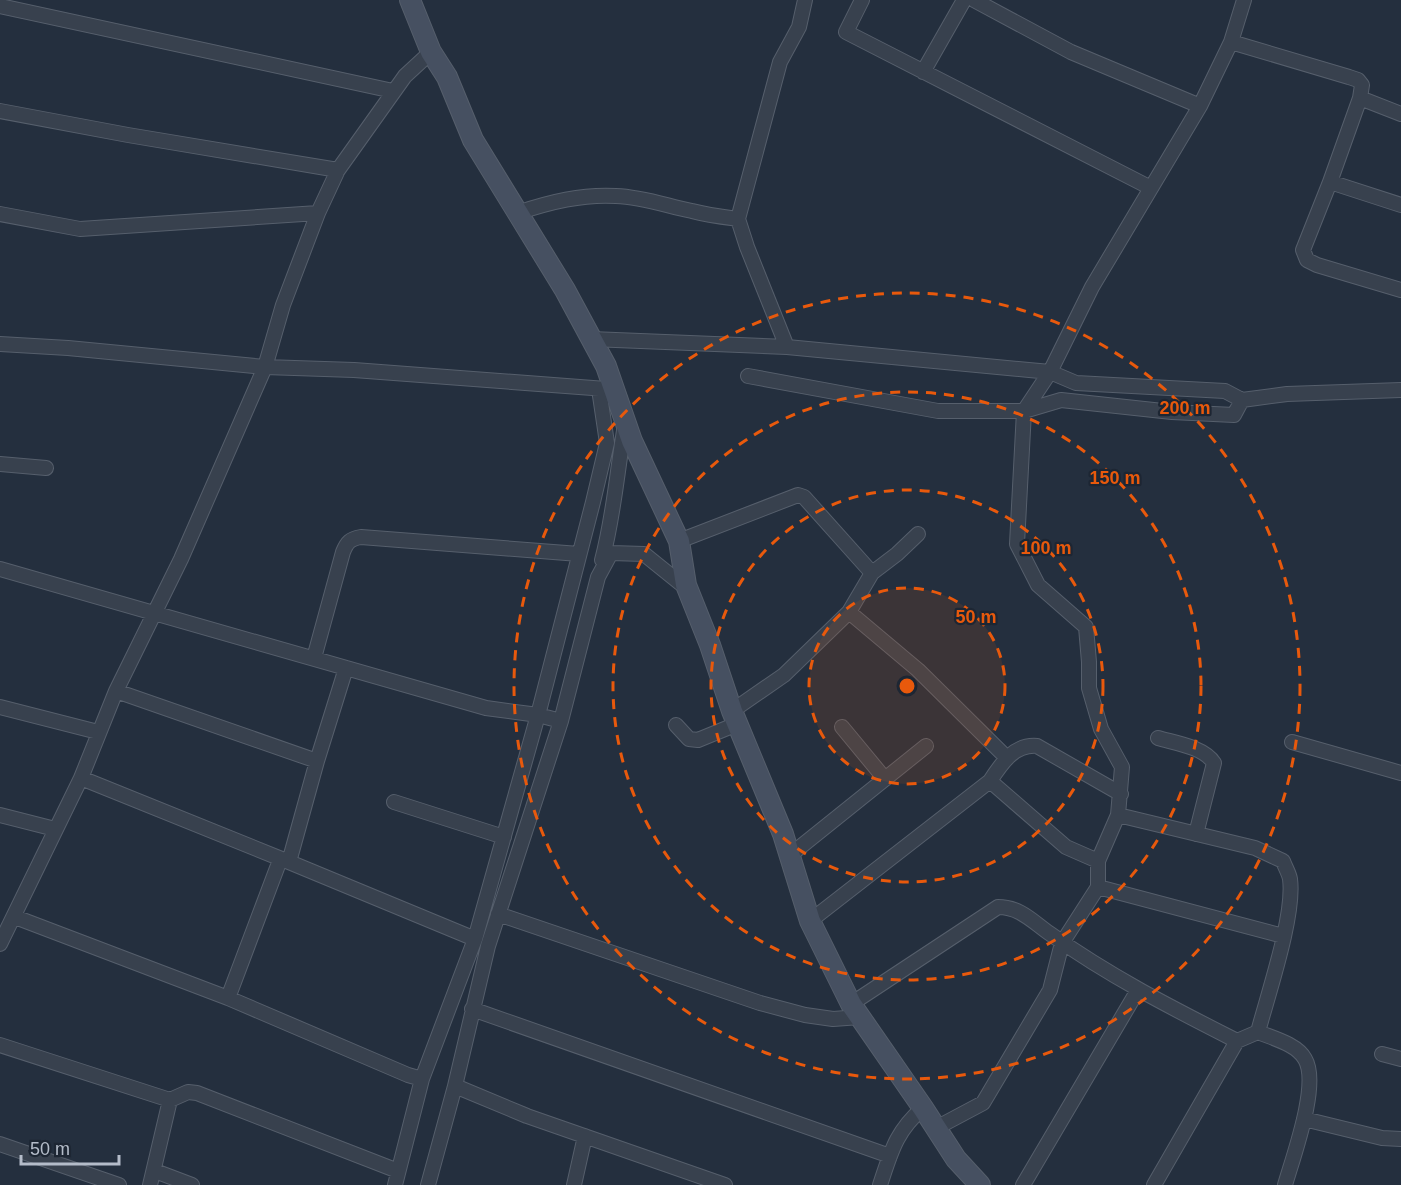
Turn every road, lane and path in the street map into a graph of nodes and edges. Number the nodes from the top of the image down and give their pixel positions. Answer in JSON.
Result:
{"nodes":[{"id":1,"x":409,"y":0,"type":"edge"},
{"id":2,"x":804,"y":0,"type":"edge"},
{"id":3,"x":862,"y":0,"type":"edge"},
{"id":4,"x":964,"y":0,"type":"edge"},
{"id":5,"x":974,"y":0,"type":"edge"},
{"id":6,"x":1244,"y":0,"type":"edge"},
{"id":7,"x":0,"y":6,"type":"edge"},
{"id":8,"x":1231,"y":42,"type":"junction"},
{"id":9,"x":431,"y":52,"type":"junction"},
{"id":10,"x":922,"y":72,"type":"junction"},
{"id":11,"x":393,"y":91,"type":"junction"},
{"id":12,"x":1360,"y":98,"type":"junction"},
{"id":13,"x":1200,"y":106,"type":"junction"},
{"id":14,"x":0,"y":111,"type":"edge"},
{"id":15,"x":1401,"y":114,"type":"edge"},
{"id":16,"x":338,"y":170,"type":"junction"},
{"id":17,"x":1330,"y":182,"type":"junction"},
{"id":18,"x":1151,"y":188,"type":"junction"},
{"id":19,"x":1401,"y":205,"type":"edge"},
{"id":20,"x":318,"y":213,"type":"junction"},
{"id":21,"x":517,"y":213,"type":"junction"},
{"id":22,"x":0,"y":214,"type":"edge"},
{"id":23,"x":738,"y":219,"type":"junction"},
{"id":24,"x":1401,"y":290,"type":"edge"},
{"id":25,"x":591,"y":339,"type":"junction"},
{"id":26,"x":0,"y":344,"type":"edge"},
{"id":27,"x":787,"y":347,"type":"junction"},
{"id":28,"x":265,"y":367,"type":"junction"},
{"id":29,"x":1050,"y":372,"type":"junction"},
{"id":30,"x":748,"y":376,"type":"dead end"},
{"id":31,"x":607,"y":389,"type":"junction"},
{"id":32,"x":1401,"y":390,"type":"edge"},
{"id":33,"x":1242,"y":400,"type":"junction"},
{"id":34,"x":1024,"y":411,"type":"junction"},
{"id":35,"x":625,"y":422,"type":"junction"},
{"id":36,"x":0,"y":464,"type":"edge"},
{"id":37,"x":46,"y":468,"type":"dead end"},
{"id":38,"x":918,"y":534,"type":"dead end"},
{"id":39,"x":679,"y":541,"type":"junction"},
{"id":40,"x":579,"y":554,"type":"junction"},
{"id":41,"x":0,"y":569,"type":"edge"},
{"id":42,"x":872,"y":573,"type":"junction"},
{"id":43,"x":598,"y":576,"type":"junction"},
{"id":44,"x":686,"y":585,"type":"junction"},
{"id":45,"x":849,"y":612,"type":"junction"},
{"id":46,"x":155,"y":614,"type":"junction"},
{"id":47,"x":314,"y":658,"type":"junction"},
{"id":48,"x":346,"y":668,"type":"junction"},
{"id":49,"x":116,"y":691,"type":"junction"},
{"id":50,"x":0,"y":707,"type":"edge"},
{"id":51,"x":538,"y":715,"type":"junction"},
{"id":52,"x":734,"y":717,"type":"junction"},
{"id":53,"x":561,"y":721,"type":"junction"},
{"id":54,"x":676,"y":725,"type":"dead end"},
{"id":55,"x":842,"y":727,"type":"dead end"},
{"id":56,"x":98,"y":732,"type":"junction"},
{"id":57,"x":1158,"y":738,"type":"dead end"},
{"id":58,"x":1292,"y":742,"type":"dead end"},
{"id":59,"x":926,"y":746,"type":"dead end"},
{"id":60,"x":1006,"y":757,"type":"junction"},
{"id":61,"x":317,"y":761,"type":"junction"},
{"id":62,"x":1401,"y":773,"type":"edge"},
{"id":63,"x":81,"y":778,"type":"junction"},
{"id":64,"x":885,"y":779,"type":"junction"},
{"id":65,"x":990,"y":781,"type":"junction"},
{"id":66,"x":1121,"y":794,"type":"junction"},
{"id":67,"x":394,"y":802,"type":"dead end"},
{"id":68,"x":1118,"y":814,"type":"junction"},
{"id":69,"x":0,"y":815,"type":"edge"},
{"id":70,"x":54,"y":829,"type":"junction"},
{"id":71,"x":1196,"y":834,"type":"junction"},
{"id":72,"x":504,"y":837,"type":"junction"},
{"id":73,"x":789,"y":856,"type":"junction"},
{"id":74,"x":285,"y":861,"type":"junction"},
{"id":75,"x":1098,"y":861,"type":"junction"},
{"id":76,"x":1098,"y":887,"type":"junction"},
{"id":77,"x":498,"y":914,"type":"junction"},
{"id":78,"x":15,"y":917,"type":"junction"},
{"id":79,"x":810,"y":921,"type":"junction"},
{"id":80,"x":1283,"y":936,"type":"junction"},
{"id":81,"x":475,"y":939,"type":"junction"},
{"id":82,"x":1,"y":941,"type":"edge"},
{"id":83,"x":1062,"y":943,"type":"junction"},
{"id":84,"x":1138,"y":990,"type":"junction"},
{"id":85,"x":228,"y":998,"type":"junction"},
{"id":86,"x":472,"y":1009,"type":"junction"},
{"id":87,"x":856,"y":1011,"type":"junction"},
{"id":88,"x":1258,"y":1032,"type":"junction"},
{"id":89,"x":1237,"y":1041,"type":"junction"},
{"id":90,"x":0,"y":1045,"type":"edge"},
{"id":91,"x":1382,"y":1054,"type":"dead end"},
{"id":92,"x":1401,"y":1059,"type":"edge"},
{"id":93,"x":422,"y":1079,"type":"junction"},
{"id":94,"x":455,"y":1086,"type":"junction"},
{"id":95,"x":170,"y":1100,"type":"junction"},
{"id":96,"x":923,"y":1108,"type":"junction"},
{"id":97,"x":1304,"y":1119,"type":"junction"},
{"id":98,"x":936,"y":1128,"type":"junction"},
{"id":99,"x":585,"y":1136,"type":"junction"},
{"id":100,"x":1401,"y":1139,"type":"edge"},
{"id":101,"x":0,"y":1144,"type":"edge"},
{"id":102,"x":890,"y":1156,"type":"junction"},
{"id":103,"x":155,"y":1171,"type":"junction"},
{"id":104,"x":399,"y":1171,"type":"junction"},
{"id":105,"x":119,"y":1185,"type":"edge"},
{"id":106,"x":150,"y":1185,"type":"edge"},
{"id":107,"x":192,"y":1185,"type":"edge"},
{"id":108,"x":395,"y":1185,"type":"edge"},
{"id":109,"x":428,"y":1185,"type":"edge"},
{"id":110,"x":574,"y":1185,"type":"edge"},
{"id":111,"x":725,"y":1185,"type":"edge"},
{"id":112,"x":880,"y":1185,"type":"edge"},
{"id":113,"x":980,"y":1185,"type":"edge"},
{"id":114,"x":1023,"y":1185,"type":"edge"},
{"id":115,"x":1154,"y":1185,"type":"edge"},
{"id":116,"x":1285,"y":1185,"type":"edge"}],
"edges":[{"from":1,"to":9,"type":"street"},
{"from":2,"to":23,"type":"street"},
{"from":3,"to":10,"type":"street"},
{"from":4,"to":10,"type":"street"},
{"from":5,"to":13,"type":"street"},
{"from":6,"to":8,"type":"street"},
{"from":7,"to":11,"type":"street"},
{"from":8,"to":12,"type":"street"},
{"from":8,"to":13,"type":"street"},
{"from":9,"to":11,"type":"street"},
{"from":9,"to":21,"type":"street"},
{"from":10,"to":18,"type":"street"},
{"from":11,"to":16,"type":"street"},
{"from":12,"to":15,"type":"street"},
{"from":12,"to":17,"type":"street"},
{"from":13,"to":18,"type":"street"},
{"from":14,"to":16,"type":"street"},
{"from":16,"to":20,"type":"street"},
{"from":17,"to":19,"type":"street"},
{"from":17,"to":24,"type":"street"},
{"from":18,"to":29,"type":"street"},
{"from":20,"to":22,"type":"street"},
{"from":20,"to":28,"type":"street"},
{"from":21,"to":23,"type":"street"},
{"from":21,"to":25,"type":"street"},
{"from":23,"to":27,"type":"street"},
{"from":25,"to":27,"type":"street"},
{"from":25,"to":31,"type":"street"},
{"from":26,"to":28,"type":"street"},
{"from":27,"to":29,"type":"street"},
{"from":28,"to":31,"type":"street"},
{"from":28,"to":46,"type":"street"},
{"from":29,"to":33,"type":"street"},
{"from":29,"to":34,"type":"street"},
{"from":30,"to":34,"type":"street"},
{"from":31,"to":35,"type":"street"},
{"from":31,"to":40,"type":"street"},
{"from":32,"to":33,"type":"street"},
{"from":33,"to":34,"type":"street"},
{"from":34,"to":66,"type":"street"},
{"from":35,"to":39,"type":"street"},
{"from":35,"to":43,"type":"street"},
{"from":36,"to":37,"type":"street"},
{"from":38,"to":42,"type":"street"},
{"from":39,"to":42,"type":"street"},
{"from":39,"to":44,"type":"street"},
{"from":40,"to":47,"type":"street"},
{"from":40,"to":51,"type":"street"},
{"from":41,"to":46,"type":"street"},
{"from":42,"to":45,"type":"street"},
{"from":43,"to":44,"type":"street"},
{"from":43,"to":53,"type":"street"},
{"from":44,"to":52,"type":"street"},
{"from":45,"to":52,"type":"street"},
{"from":45,"to":60,"type":"street"},
{"from":46,"to":47,"type":"street"},
{"from":46,"to":49,"type":"street"},
{"from":47,"to":48,"type":"street"},
{"from":48,"to":51,"type":"street"},
{"from":48,"to":61,"type":"street"},
{"from":49,"to":56,"type":"street"},
{"from":49,"to":61,"type":"street"},
{"from":50,"to":56,"type":"street"},
{"from":51,"to":53,"type":"street"},
{"from":51,"to":72,"type":"street"},
{"from":52,"to":54,"type":"street"},
{"from":52,"to":73,"type":"street"},
{"from":53,"to":77,"type":"street"},
{"from":55,"to":64,"type":"street"},
{"from":56,"to":63,"type":"street"},
{"from":57,"to":71,"type":"street"},
{"from":58,"to":62,"type":"street"},
{"from":59,"to":64,"type":"street"},
{"from":60,"to":65,"type":"street"},
{"from":60,"to":66,"type":"street"},
{"from":61,"to":74,"type":"street"},
{"from":63,"to":70,"type":"street"},
{"from":63,"to":74,"type":"street"},
{"from":64,"to":73,"type":"street"},
{"from":65,"to":75,"type":"street"},
{"from":65,"to":79,"type":"street"},
{"from":66,"to":68,"type":"street"},
{"from":67,"to":72,"type":"street"},
{"from":68,"to":71,"type":"street"},
{"from":68,"to":75,"type":"street"},
{"from":69,"to":70,"type":"street"},
{"from":70,"to":78,"type":"street"},
{"from":71,"to":80,"type":"street"},
{"from":72,"to":81,"type":"street"},
{"from":73,"to":79,"type":"street"},
{"from":74,"to":81,"type":"street"},
{"from":74,"to":85,"type":"street"},
{"from":75,"to":76,"type":"street"},
{"from":76,"to":80,"type":"street"},
{"from":76,"to":83,"type":"street"},
{"from":77,"to":86,"type":"street"},
{"from":77,"to":87,"type":"street"},
{"from":78,"to":82,"type":"street"},
{"from":78,"to":85,"type":"street"},
{"from":79,"to":87,"type":"street"},
{"from":80,"to":88,"type":"street"},
{"from":81,"to":93,"type":"street"},
{"from":83,"to":84,"type":"street"},
{"from":83,"to":87,"type":"street"},
{"from":83,"to":98,"type":"street"},
{"from":84,"to":89,"type":"street"},
{"from":84,"to":114,"type":"street"},
{"from":85,"to":93,"type":"street"},
{"from":86,"to":94,"type":"street"},
{"from":86,"to":102,"type":"street"},
{"from":87,"to":96,"type":"street"},
{"from":88,"to":89,"type":"street"},
{"from":88,"to":97,"type":"street"},
{"from":89,"to":115,"type":"street"},
{"from":90,"to":95,"type":"street"},
{"from":91,"to":92,"type":"street"},
{"from":93,"to":104,"type":"street"},
{"from":94,"to":99,"type":"street"},
{"from":94,"to":109,"type":"street"},
{"from":95,"to":103,"type":"street"},
{"from":95,"to":104,"type":"street"},
{"from":96,"to":98,"type":"street"},
{"from":96,"to":102,"type":"street"},
{"from":97,"to":100,"type":"street"},
{"from":97,"to":116,"type":"street"},
{"from":98,"to":113,"type":"street"},
{"from":99,"to":110,"type":"street"},
{"from":99,"to":111,"type":"street"},
{"from":101,"to":105,"type":"street"},
{"from":102,"to":112,"type":"street"},
{"from":103,"to":106,"type":"street"},
{"from":103,"to":107,"type":"street"},
{"from":104,"to":108,"type":"street"}]}
